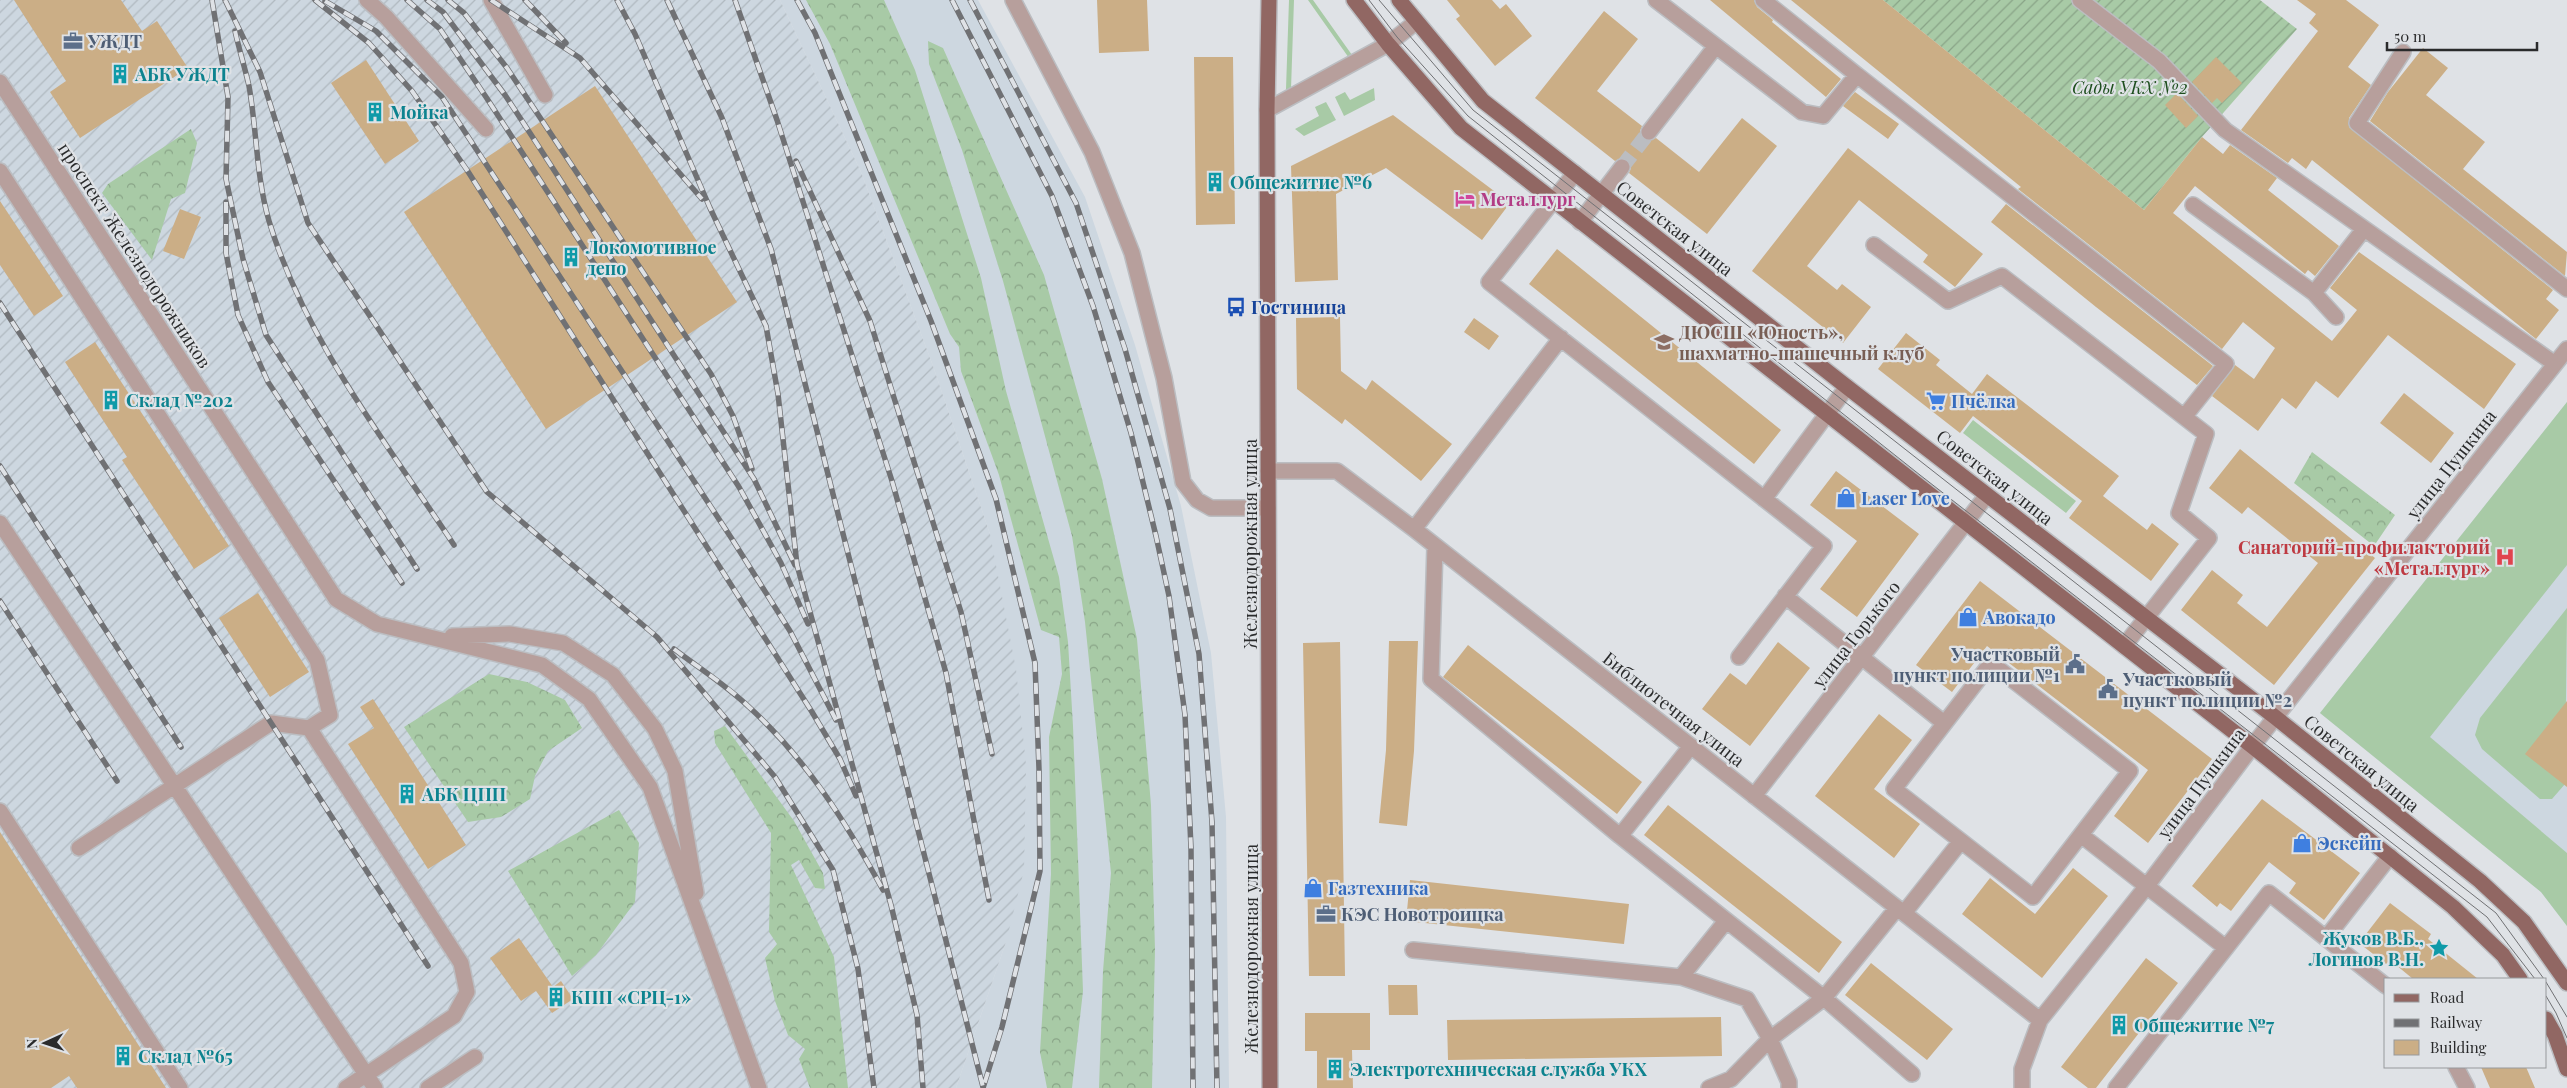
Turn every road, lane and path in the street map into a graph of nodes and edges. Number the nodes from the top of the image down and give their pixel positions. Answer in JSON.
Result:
{"nodes":[{"id":1,"x":367,"y":0,"type":"edge"},
{"id":2,"x":492,"y":0,"type":"edge"},
{"id":3,"x":1013,"y":0,"type":"edge"},
{"id":4,"x":1269,"y":0,"type":"edge"},
{"id":5,"x":1354,"y":0,"type":"edge"},
{"id":6,"x":1399,"y":0,"type":"edge"},
{"id":7,"x":1656,"y":0,"type":"edge"},
{"id":8,"x":1763,"y":0,"type":"edge"},
{"id":9,"x":2080,"y":0,"type":"edge"},
{"id":10,"x":1416,"y":22,"type":"junction"},
{"id":11,"x":1388,"y":44,"type":"junction"},
{"id":12,"x":1716,"y":46,"type":"junction"},
{"id":13,"x":2403,"y":52,"type":"dead end"},
{"id":14,"x":1856,"y":75,"type":"junction"},
{"id":15,"x":0,"y":82,"type":"edge"},
{"id":16,"x":545,"y":95,"type":"dead end"},
{"id":17,"x":1268,"y":110,"type":"junction"},
{"id":18,"x":486,"y":129,"type":"dead end"},
{"id":19,"x":1649,"y":132,"type":"tunnel mouth"},
{"id":20,"x":1622,"y":167,"type":"tunnel mouth"},
{"id":21,"x":0,"y":171,"type":"edge"},
{"id":22,"x":1575,"y":173,"type":"junction"},
{"id":23,"x":1602,"y":194,"type":"junction"},
{"id":24,"x":1553,"y":201,"type":"junction"},
{"id":25,"x":2193,"y":205,"type":"dead end"},
{"id":26,"x":1580,"y":222,"type":"junction"},
{"id":27,"x":2364,"y":229,"type":"junction"},
{"id":28,"x":1874,"y":245,"type":"dead end"},
{"id":29,"x":2567,"y":289,"type":"edge"},
{"id":30,"x":2314,"y":293,"type":"junction"},
{"id":31,"x":2336,"y":317,"type":"dead end"},
{"id":32,"x":1561,"y":338,"type":"junction"},
{"id":33,"x":2567,"y":348,"type":"edge"},
{"id":34,"x":2555,"y":364,"type":"junction"},
{"id":35,"x":1848,"y":387,"type":"junction"},
{"id":36,"x":1827,"y":414,"type":"junction"},
{"id":37,"x":2184,"y":417,"type":"junction"},
{"id":38,"x":1268,"y":471,"type":"junction"},
{"id":39,"x":1987,"y":495,"type":"junction"},
{"id":40,"x":1764,"y":499,"type":"junction"},
{"id":41,"x":1268,"y":508,"type":"junction"},
{"id":42,"x":1966,"y":522,"type":"junction"},
{"id":43,"x":0,"y":523,"type":"edge"},
{"id":44,"x":1414,"y":528,"type":"junction"},
{"id":45,"x":1435,"y":546,"type":"junction"},
{"id":46,"x":1785,"y":596,"type":"junction"},
{"id":47,"x":2146,"y":618,"type":"junction"},
{"id":48,"x":436,"y":637,"type":"junction"},
{"id":49,"x":2124,"y":646,"type":"junction"},
{"id":50,"x":1739,"y":657,"type":"dead end"},
{"id":51,"x":1862,"y":657,"type":"junction"},
{"id":52,"x":2275,"y":717,"type":"junction"},
{"id":53,"x":1944,"y":723,"type":"junction"},
{"id":54,"x":309,"y":728,"type":"junction"},
{"id":55,"x":1691,"y":746,"type":"junction"},
{"id":56,"x":2252,"y":746,"type":"junction"},
{"id":57,"x":174,"y":786,"type":"junction"},
{"id":58,"x":1754,"y":796,"type":"junction"},
{"id":59,"x":0,"y":811,"type":"edge"},
{"id":60,"x":2081,"y":835,"type":"junction"},
{"id":61,"x":1620,"y":836,"type":"junction"},
{"id":62,"x":1961,"y":841,"type":"junction"},
{"id":63,"x":79,"y":848,"type":"dead end"},
{"id":64,"x":2390,"y":856,"type":"junction"},
{"id":65,"x":2146,"y":887,"type":"junction"},
{"id":66,"x":1901,"y":911,"type":"junction"},
{"id":67,"x":1726,"y":921,"type":"junction"},
{"id":68,"x":702,"y":929,"type":"junction"},
{"id":69,"x":2326,"y":938,"type":"junction"},
{"id":70,"x":2226,"y":948,"type":"junction"},
{"id":71,"x":1413,"y":950,"type":"dead end"},
{"id":72,"x":1681,"y":978,"type":"junction"},
{"id":73,"x":2519,"y":978,"type":"edge"},
{"id":74,"x":2567,"y":983,"type":"edge"},
{"id":75,"x":2384,"y":984,"type":"edge"},
{"id":76,"x":1824,"y":998,"type":"junction"},
{"id":77,"x":2040,"y":1020,"type":"junction"},
{"id":78,"x":2547,"y":1021,"type":"edge"},
{"id":79,"x":1770,"y":1039,"type":"junction"},
{"id":80,"x":475,"y":1058,"type":"dead end"},
{"id":81,"x":2457,"y":1068,"type":"edge"},
{"id":82,"x":2567,"y":1069,"type":"edge"},
{"id":83,"x":1912,"y":1074,"type":"dead end"},
{"id":84,"x":371,"y":1082,"type":"edge"},
{"id":85,"x":180,"y":1088,"type":"edge"},
{"id":86,"x":346,"y":1088,"type":"edge"},
{"id":87,"x":428,"y":1088,"type":"edge"},
{"id":88,"x":759,"y":1088,"type":"edge"},
{"id":89,"x":1270,"y":1088,"type":"edge"},
{"id":90,"x":1709,"y":1088,"type":"edge"},
{"id":91,"x":1789,"y":1088,"type":"edge"},
{"id":92,"x":2022,"y":1088,"type":"edge"},
{"id":93,"x":2116,"y":1088,"type":"edge"},
{"id":94,"x":2467,"y":1088,"type":"edge"}],
"edges":[{"from":1,"to":18,"type":"street"},
{"from":2,"to":16,"type":"street"},
{"from":3,"to":41,"type":"street"},
{"from":4,"to":17,"type":"main road","name":"Железнодорожная улица"},
{"from":5,"to":11,"type":"main road"},
{"from":6,"to":10,"type":"main road","name":"Советская улица"},
{"from":7,"to":12,"type":"street"},
{"from":8,"to":14,"type":"street"},
{"from":9,"to":27,"type":"street"},
{"from":10,"to":11,"type":"street"},
{"from":10,"to":22,"type":"main road","name":"Советская улица"},
{"from":11,"to":17,"type":"street"},
{"from":11,"to":24,"type":"main road"},
{"from":12,"to":14,"type":"street"},
{"from":12,"to":19,"type":"street"},
{"from":13,"to":29,"type":"street"},
{"from":14,"to":37,"type":"street"},
{"from":15,"to":48,"type":"street","name":"проспект Железнодорожников"},
{"from":17,"to":38,"type":"main road","name":"Железнодорожная улица"},
{"from":20,"to":23,"type":"street"},
{"from":21,"to":54,"type":"street"},
{"from":22,"to":23,"type":"main road","name":"Советская улица"},
{"from":22,"to":24,"type":"street"},
{"from":23,"to":26,"type":"street"},
{"from":23,"to":35,"type":"main road","name":"Советская улица"},
{"from":24,"to":26,"type":"main road"},
{"from":24,"to":32,"type":"street"},
{"from":25,"to":30,"type":"street"},
{"from":26,"to":36,"type":"main road"},
{"from":27,"to":30,"type":"street"},
{"from":27,"to":34,"type":"street"},
{"from":28,"to":37,"type":"street"},
{"from":30,"to":31,"type":"street"},
{"from":32,"to":40,"type":"street"},
{"from":32,"to":44,"type":"street"},
{"from":33,"to":34,"type":"street","name":"улица Пушкина"},
{"from":34,"to":52,"type":"street","name":"улица Пушкина"},
{"from":35,"to":36,"type":"street"},
{"from":35,"to":39,"type":"main road","name":"Советская улица"},
{"from":36,"to":40,"type":"street"},
{"from":36,"to":42,"type":"main road"},
{"from":37,"to":47,"type":"street"},
{"from":38,"to":41,"type":"main road","name":"Железнодорожная улица"},
{"from":38,"to":44,"type":"street","name":"Библиотечная улица"},
{"from":39,"to":42,"type":"street","name":"улица Горького"},
{"from":39,"to":47,"type":"main road","name":"Советская улица"},
{"from":40,"to":46,"type":"street"},
{"from":41,"to":89,"type":"main road","name":"Железнодорожная улица"},
{"from":42,"to":49,"type":"main road"},
{"from":42,"to":51,"type":"street","name":"улица Горького"},
{"from":43,"to":57,"type":"street"},
{"from":44,"to":45,"type":"street","name":"Библиотечная улица"},
{"from":45,"to":55,"type":"street","name":"Библиотечная улица"},
{"from":45,"to":61,"type":"street"},
{"from":46,"to":50,"type":"street"},
{"from":46,"to":51,"type":"street"},
{"from":47,"to":49,"type":"street"},
{"from":47,"to":52,"type":"main road","name":"Советская улица"},
{"from":48,"to":68,"type":"street"},
{"from":48,"to":68,"type":"street"},
{"from":49,"to":56,"type":"main road"},
{"from":51,"to":53,"type":"street"},
{"from":51,"to":58,"type":"street","name":"улица Горького"},
{"from":52,"to":56,"type":"street","name":"улица Пушкина"},
{"from":52,"to":74,"type":"main road","name":"Советская улица"},
{"from":53,"to":60,"type":"street"},
{"from":53,"to":62,"type":"street"},
{"from":54,"to":57,"type":"street"},
{"from":54,"to":84,"type":"street"},
{"from":55,"to":58,"type":"street","name":"Библиотечная улица"},
{"from":55,"to":61,"type":"street"},
{"from":56,"to":64,"type":"main road"},
{"from":56,"to":65,"type":"street","name":"улица Пушкина"},
{"from":57,"to":63,"type":"street"},
{"from":57,"to":84,"type":"street"},
{"from":58,"to":66,"type":"street","name":"Библиотечная улица"},
{"from":59,"to":85,"type":"street"},
{"from":60,"to":62,"type":"street"},
{"from":60,"to":65,"type":"street"},
{"from":61,"to":67,"type":"street"},
{"from":62,"to":66,"type":"street"},
{"from":64,"to":69,"type":"street"},
{"from":64,"to":73,"type":"main road"},
{"from":65,"to":70,"type":"street"},
{"from":65,"to":77,"type":"street","name":"улица Пушкина"},
{"from":66,"to":76,"type":"street"},
{"from":66,"to":77,"type":"street","name":"Библиотечная улица"},
{"from":67,"to":72,"type":"street"},
{"from":67,"to":76,"type":"street"},
{"from":68,"to":88,"type":"street"},
{"from":69,"to":70,"type":"street"},
{"from":69,"to":75,"type":"street"},
{"from":70,"to":93,"type":"street"},
{"from":71,"to":72,"type":"street"},
{"from":72,"to":79,"type":"street"},
{"from":76,"to":79,"type":"street"},
{"from":76,"to":83,"type":"street"},
{"from":77,"to":92,"type":"street","name":"улица Пушкина"},
{"from":78,"to":82,"type":"main road"},
{"from":79,"to":90,"type":"street"},
{"from":79,"to":91,"type":"street"},
{"from":80,"to":87,"type":"street"},
{"from":81,"to":94,"type":"street"},
{"from":84,"to":86,"type":"street"}]}
